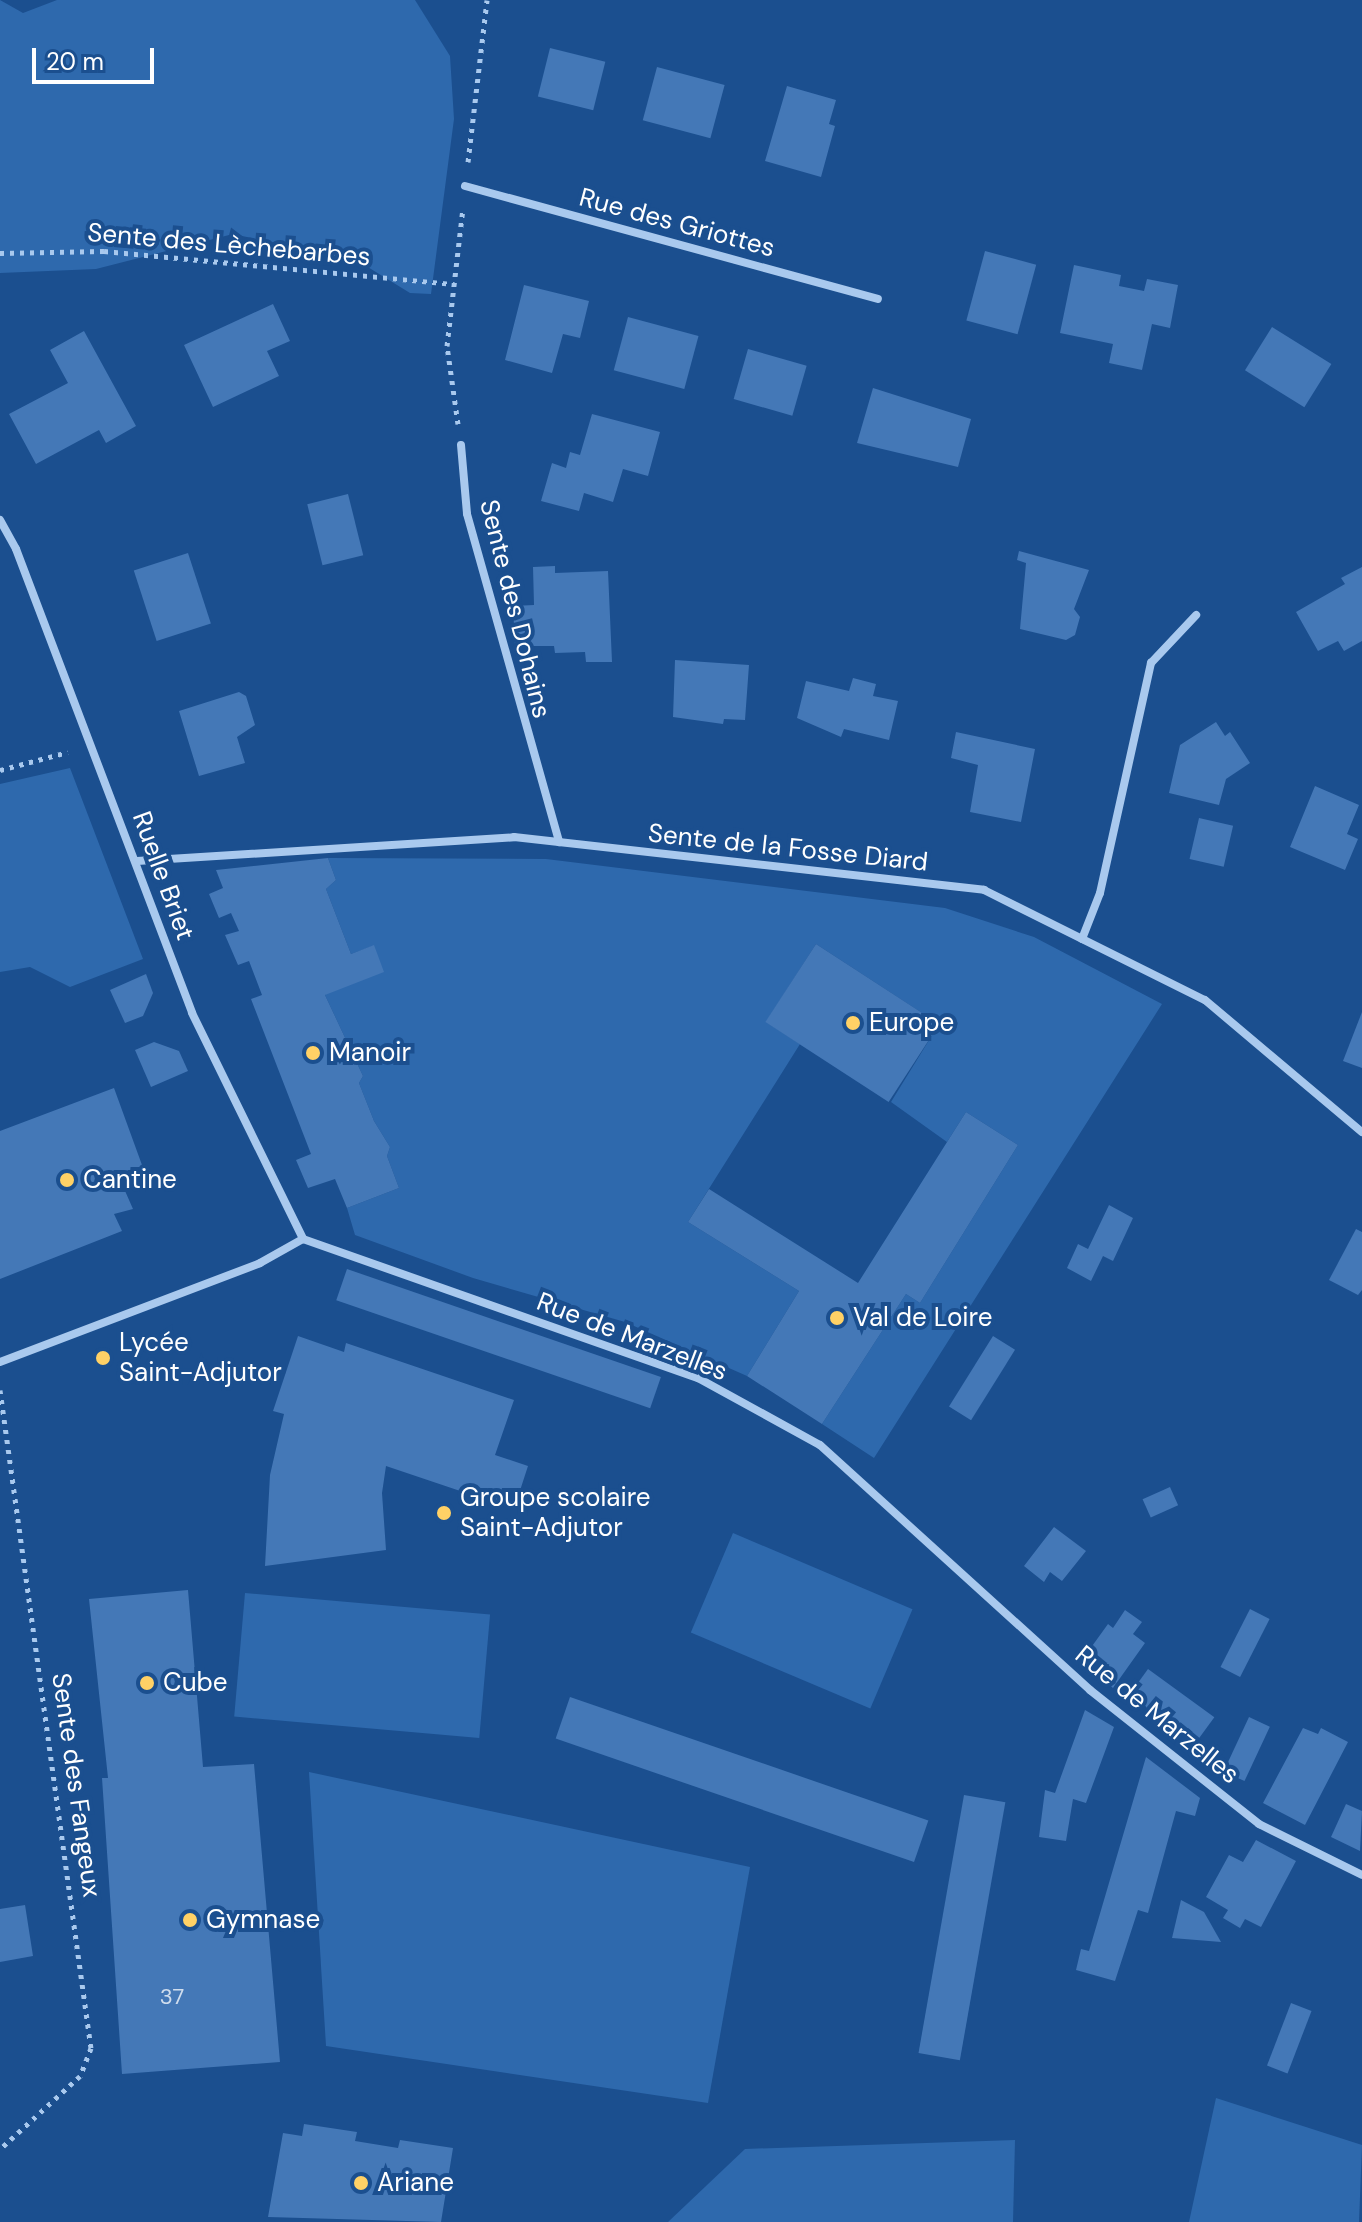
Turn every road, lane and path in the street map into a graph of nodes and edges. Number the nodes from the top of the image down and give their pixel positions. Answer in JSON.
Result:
{"nodes":[{"id":1,"x":487,"y":0,"type":"edge"},
{"id":2,"x":465,"y":186,"type":"junction"},
{"id":3,"x":0,"y":253,"type":"edge"},
{"id":4,"x":454,"y":284,"type":"junction"},
{"id":5,"x":878,"y":299,"type":"dead end"},
{"id":6,"x":461,"y":445,"type":"joint"},
{"id":7,"x":0,"y":520,"type":"edge"},
{"id":8,"x":1196,"y":615,"type":"dead end"},
{"id":9,"x":92,"y":745,"type":"junction"},
{"id":10,"x":0,"y":770,"type":"edge"},
{"id":11,"x":559,"y":842,"type":"junction"},
{"id":12,"x":137,"y":861,"type":"junction"},
{"id":13,"x":1082,"y":939,"type":"junction"},
{"id":14,"x":1362,"y":1132,"type":"edge"},
{"id":15,"x":303,"y":1239,"type":"junction"},
{"id":16,"x":0,"y":1362,"type":"edge"},
{"id":17,"x":0,"y":1390,"type":"edge"},
{"id":18,"x":1362,"y":1875,"type":"edge"},
{"id":19,"x":0,"y":2149,"type":"edge"}],
"edges":[{"from":1,"to":2,"type":"path"},
{"from":2,"to":4,"type":"path"},
{"from":2,"to":5,"type":"street","name":"Rue des Griottes"},
{"from":3,"to":4,"type":"path","name":"Sente des Lèchebarbes"},
{"from":4,"to":6,"type":"path"},
{"from":6,"to":11,"type":"street","name":"Sente des Dohains"},
{"from":7,"to":9,"type":"street","name":"Ruelle Briet"},
{"from":8,"to":13,"type":"street"},
{"from":9,"to":10,"type":"path"},
{"from":9,"to":12,"type":"street","name":"Ruelle Briet"},
{"from":11,"to":12,"type":"street","name":"Sente de la Fosse Diard"},
{"from":11,"to":13,"type":"street","name":"Sente de la Fosse Diard"},
{"from":12,"to":15,"type":"street","name":"Ruelle Briet"},
{"from":13,"to":14,"type":"street","name":"Sente de la Fosse Diard"},
{"from":15,"to":16,"type":"street"},
{"from":15,"to":18,"type":"street","name":"Rue de Marzelles"},
{"from":17,"to":19,"type":"path","name":"Sente des Fangeux"}]}
